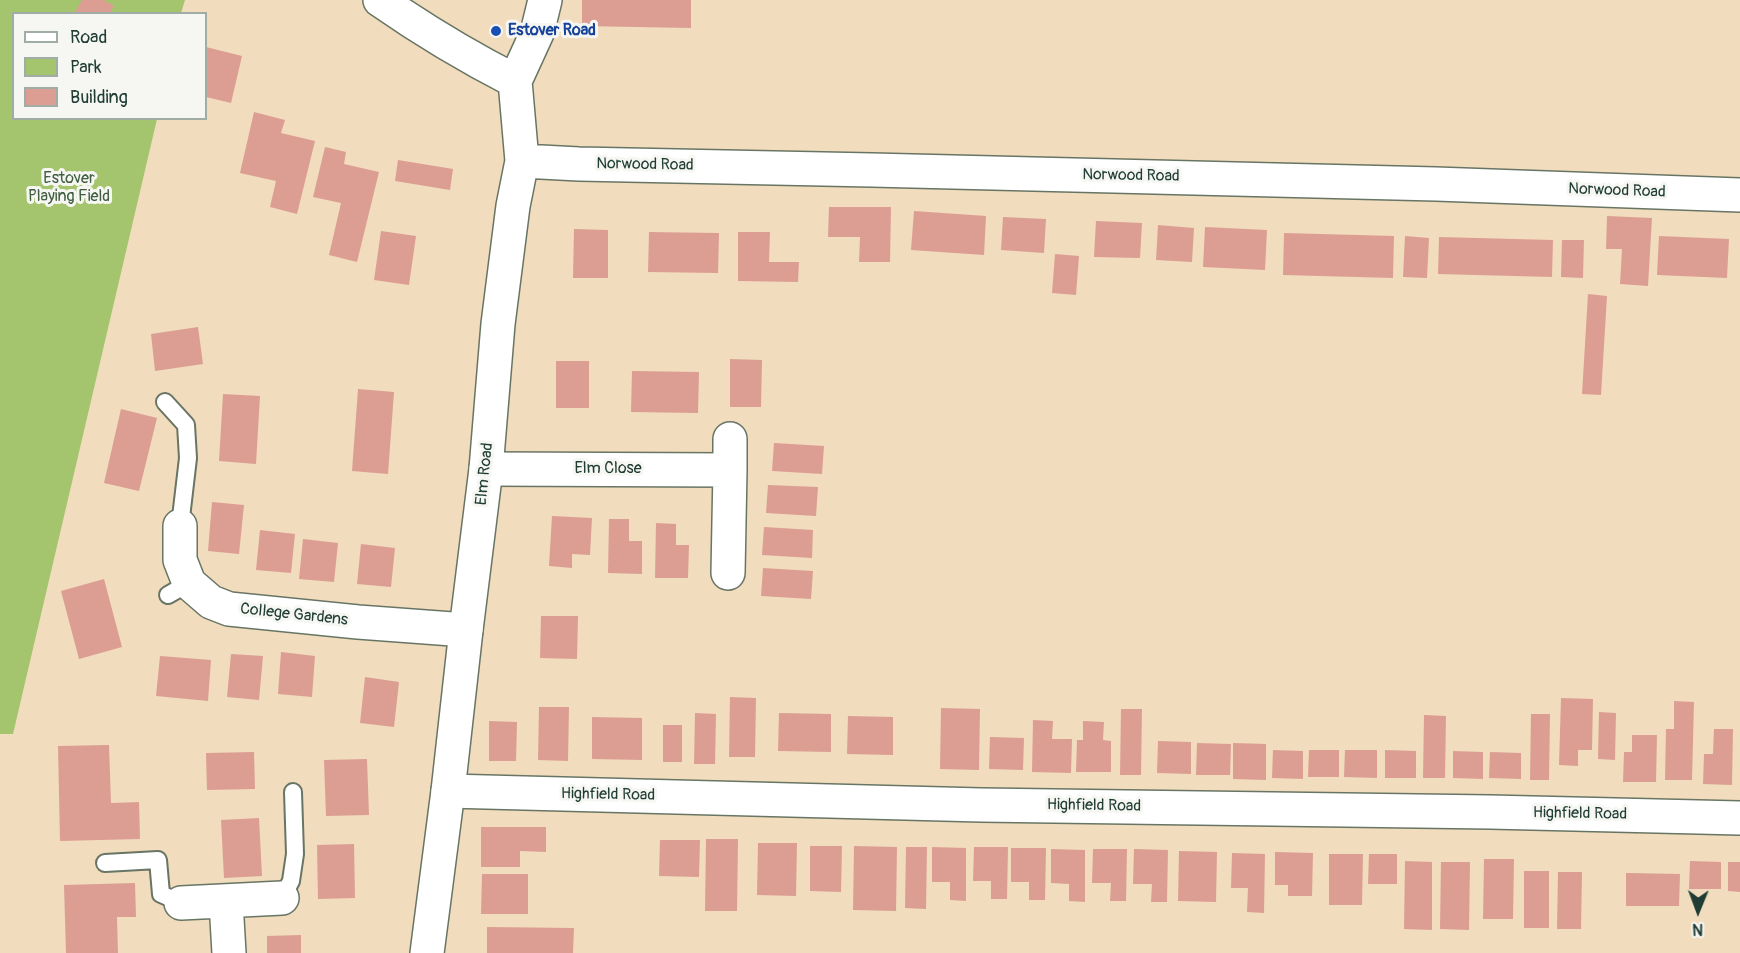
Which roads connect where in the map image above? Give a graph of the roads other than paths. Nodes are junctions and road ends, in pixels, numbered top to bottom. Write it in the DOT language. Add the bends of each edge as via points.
graph roads {
  1 [pos="380,0"];
  2 [pos="545,0"];
  3 [pos="514,81"];
  4 [pos="522,161"];
  5 [pos="1740,195"];
  6 [pos="165,402"];
  7 [pos="486,469"];
  8 [pos="180,526"];
  9 [pos="728,573"];
  10 [pos="466,630"];
  11 [pos="448,791"];
  12 [pos="293,792"];
  13 [pos="1740,818"];
  14 [pos="105,863"];
  15 [pos="282,898"];
  16 [pos="226,902"];
  17 [pos="181,903"];
  18 [pos="229,953"];
  19 [pos="427,953"];
  1 -- 3 [label="street"];
  2 -- 3 [label="street" via="537,33"];
  3 -- 4 [label="street, Elm Road"];
  4 -- 5 [label="street, Norwood Road"];
  4 -- 7 [label="street, Elm Road" via="498,324"];
  6 -- 8 [label="lane" via="186,425 188,458"];
  7 -- 9 [label="street, Elm Close" via="730,455"];
  7 -- 10 [label="street, Elm Road"];
  8 -- 10 [label="street, College Gardens" via="179,589 229,609"];
  10 -- 11 [label="street, Elm Road"];
  11 -- 13 [label="street, Highfield Road"];
  11 -- 19 [label="street, Elm Road"];
  12 -- 15 [label="lane" via="295,854 291,881"];
  14 -- 17 [label="lane" via="158,860 161,894"];
  15 -- 16 [label="street"];
  16 -- 17 [label="street"];
  16 -- 18 [label="street"];
}
